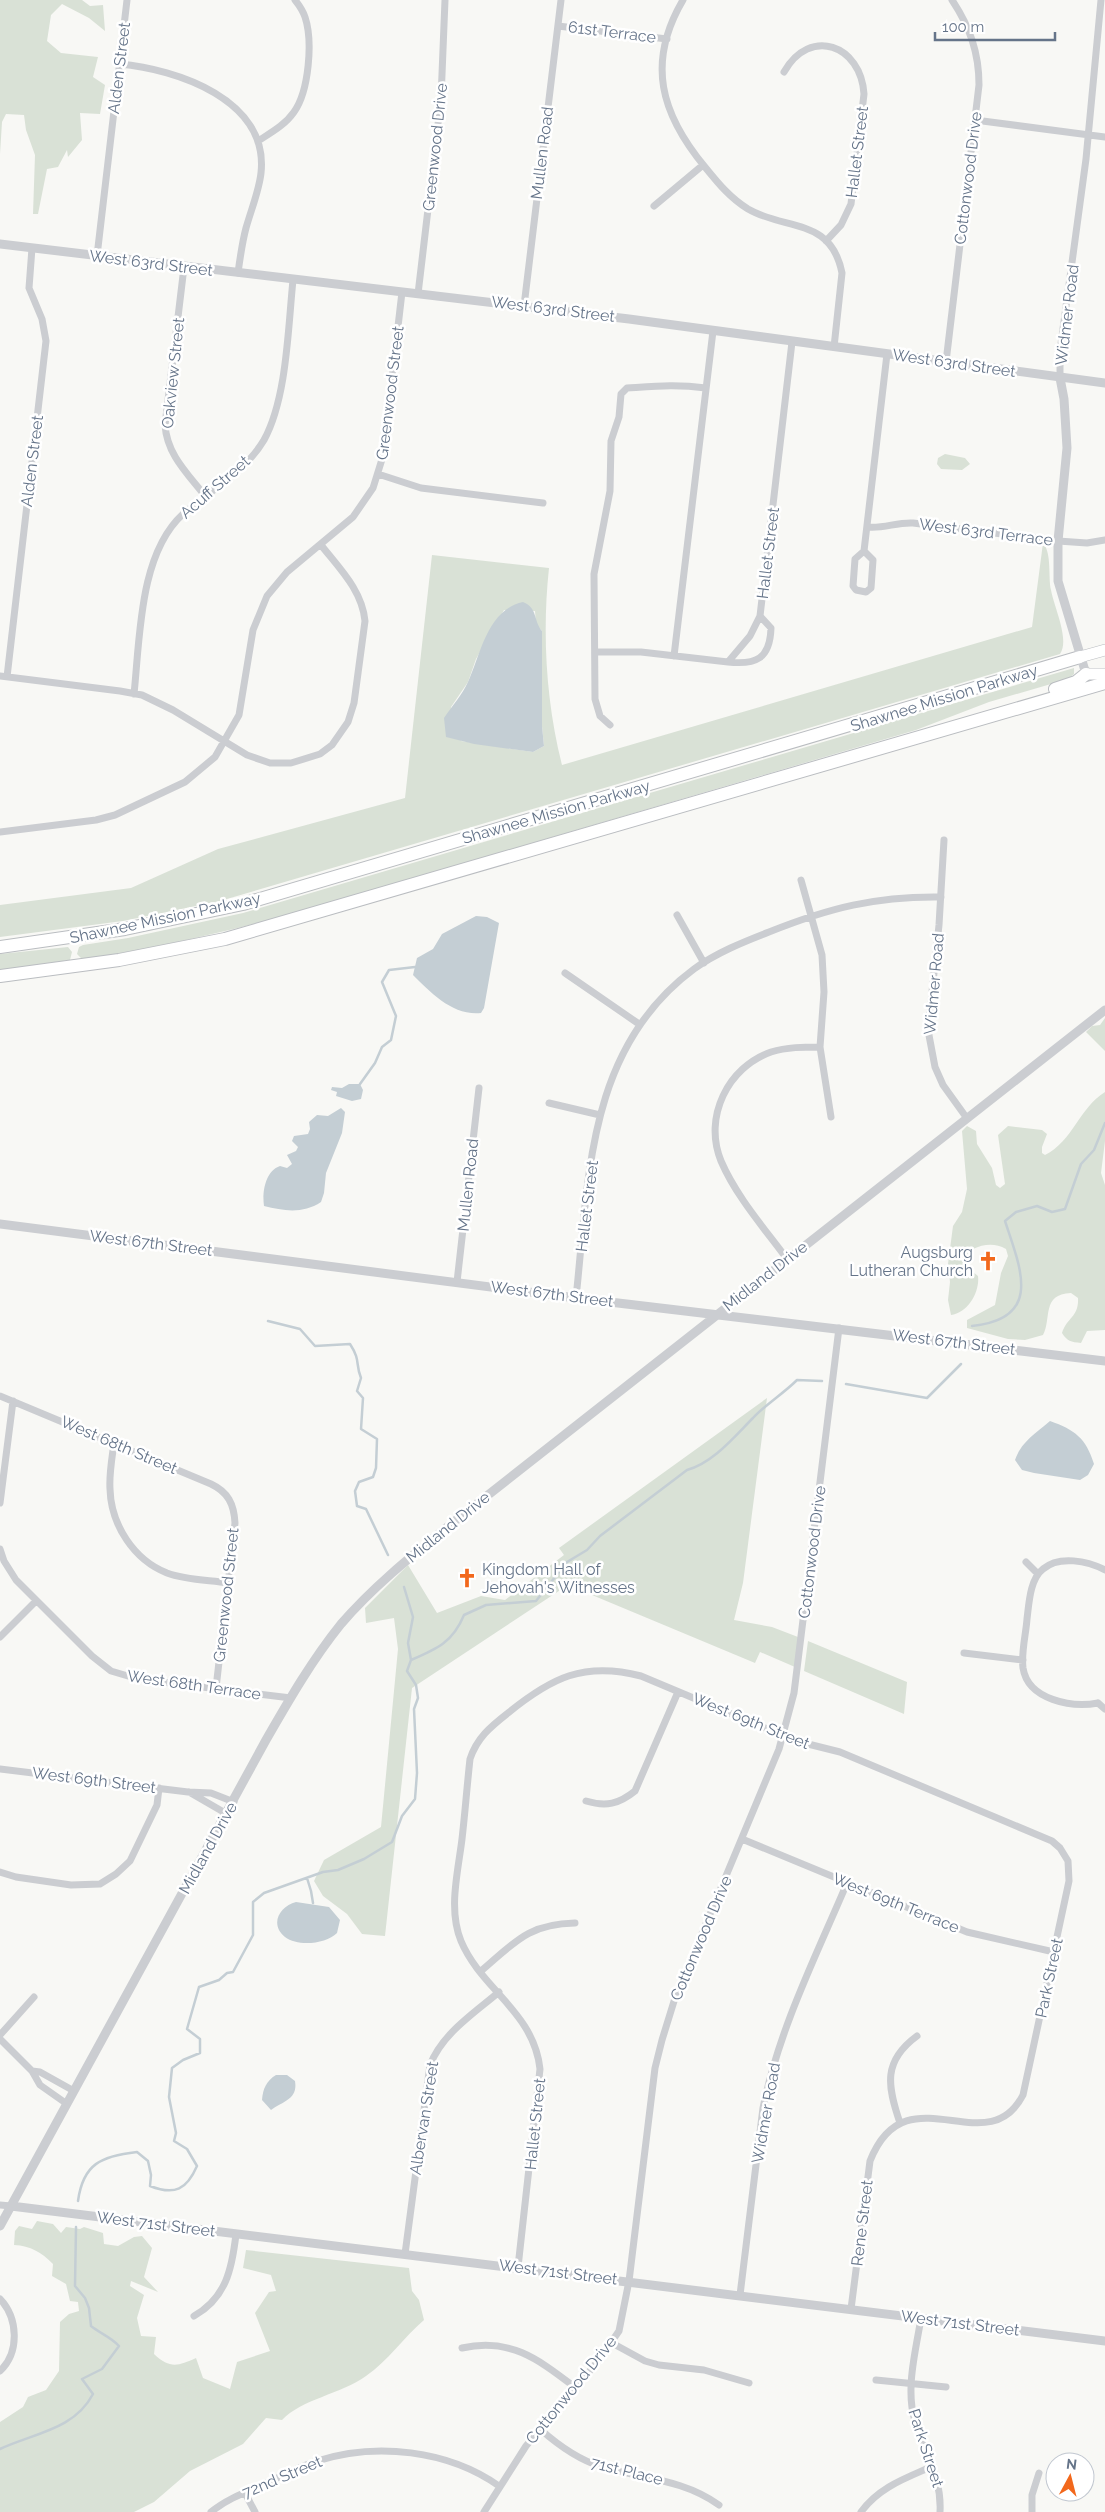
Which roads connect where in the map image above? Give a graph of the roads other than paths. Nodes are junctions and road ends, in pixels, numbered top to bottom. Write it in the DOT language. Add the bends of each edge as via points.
graph roads {
  1 [pos="127,0"];
  2 [pos="295,0"];
  3 [pos="445,0"];
  4 [pos="561,0"];
  5 [pos="683,0"];
  6 [pos="952,0"];
  7 [pos="1101,0"];
  8 [pos="558,26"];
  9 [pos="667,39"];
  10 [pos="119,64"];
  11 [pos="784,72"];
  12 [pos="975,120"];
  13 [pos="1087,135"];
  14 [pos="1105,137"];
  15 [pos="258,141"];
  16 [pos="702,164"];
  17 [pos="654,206"];
  18 [pos="826,241"];
  19 [pos="0,244"];
  20 [pos="32,248"];
  21 [pos="97,256"];
  22 [pos="184,267"];
  23 [pos="238,273"];
  24 [pos="294,280"];
  25 [pos="402,292"];
  26 [pos="418,294"];
  27 [pos="524,306"];
  28 [pos="713,331"];
  29 [pos="792,342"];
  30 [pos="834,347"];
  31 [pos="887,354"];
  32 [pos="946,362"];
  33 [pos="1060,378"];
  34 [pos="1105,383"];
  35 [pos="706,388"];
  36 [pos="378,474"];
  37 [pos="205,496"];
  38 [pos="543,503"];
  39 [pos="867,527"];
  40 [pos="1105,540"];
  41 [pos="1058,541"];
  42 [pos="321,545"];
  43 [pos="864,551"];
  44 [pos="760,616"];
  45 [pos="1105,650"];
  46 [pos="595,652"];
  47 [pos="674,656"];
  48 [pos="1080,657"];
  49 [pos="728,662"];
  50 [pos="1086,674"];
  51 [pos="1105,674"];
  52 [pos="4,677"];
  53 [pos="1105,683"];
  54 [pos="134,694"];
  55 [pos="969,723"];
  56 [pos="610,725"];
  57 [pos="225,742"];
  58 [pos="0,832"];
  59 [pos="944,840"];
  60 [pos="801,880"];
  61 [pos="941,897"];
  62 [pos="677,916"];
  63 [pos="811,917"];
  64 [pos="0,947"];
  65 [pos="704,963"];
  66 [pos="565,973"];
  67 [pos="0,976"];
  68 [pos="1105,1010"];
  69 [pos="639,1024"];
  70 [pos="820,1047"];
  71 [pos="478,1088"];
  72 [pos="549,1103"];
  73 [pos="600,1115"];
  74 [pos="830,1117"];
  75 [pos="966,1118"];
  76 [pos="0,1224"];
  77 [pos="787,1259"];
  78 [pos="457,1282"];
  79 [pos="576,1298"];
  80 [pos="718,1314"];
  81 [pos="839,1328"];
  82 [pos="1105,1361"];
  83 [pos="0,1396"];
  84 [pos="13,1401"];
  85 [pos="114,1443"];
  86 [pos="232,1502"];
  87 [pos="0,1503"];
  88 [pos="0,1549"];
  89 [pos="1026,1562"];
  90 [pos="1105,1570"];
  91 [pos="1038,1574"];
  92 [pos="228,1583"];
  93 [pos="36,1601"];
  94 [pos="0,1637"];
  95 [pos="964,1653"];
  96 [pos="1023,1660"];
  97 [pos="216,1688"];
  98 [pos="678,1692"];
  99 [pos="1105,1696"];
  100 [pos="291,1698"];
  101 [pos="1098,1703"];
  102 [pos="1105,1709"];
  103 [pos="783,1736"];
  104 [pos="0,1769"];
  105 [pos="160,1788"];
  106 [pos="188,1792"];
  107 [pos="586,1801"];
  108 [pos="234,1802"];
  109 [pos="227,1814"];
  110 [pos="742,1839"];
  111 [pos="1068,1861"];
  112 [pos="0,1872"];
  113 [pos="847,1883"];
  114 [pos="575,1923"];
  115 [pos="1054,1952"];
  116 [pos="481,1971"];
  117 [pos="499,1992"];
  118 [pos="34,1997"];
  119 [pos="0,2034"];
  120 [pos="918,2036"];
  121 [pos="0,2039"];
  122 [pos="32,2070"];
  123 [pos="74,2091"];
  124 [pos="67,2104"];
  125 [pos="900,2123"];
  126 [pos="0,2205"];
  127 [pos="11,2206"];
  128 [pos="0,2226"];
  129 [pos="236,2234"];
  130 [pos="405,2254"];
  131 [pos="518,2267"];
  132 [pos="629,2282"];
  133 [pos="740,2295"];
  134 [pos="0,2299"];
  135 [pos="852,2309"];
  136 [pos="194,2316"];
  137 [pos="921,2318"];
  138 [pos="1105,2341"];
  139 [pos="612,2343"];
  140 [pos="462,2348"];
  141 [pos="0,2371"];
  142 [pos="876,2380"];
  143 [pos="749,2383"];
  144 [pos="912,2384"];
  145 [pos="946,2387"];
  146 [pos="576,2388"];
  147 [pos="540,2429"];
  148 [pos="933,2466"];
  149 [pos="1039,2473"];
  150 [pos="499,2486"];
  151 [pos="245,2493"];
  152 [pos="718,2504"];
  153 [pos="212,2512"];
  154 [pos="254,2512"];
  155 [pos="484,2512"];
  156 [pos="861,2512"];
  157 [pos="940,2512"];
  158 [pos="1032,2512"];
  1 -- 10 [label="street, Alden Street"];
  2 -- 15 [label="street" via="305,15 309,42 304,92 286,121"];
  3 -- 26 [label="street, Greenwood Drive" via="442,99"];
  4 -- 8 [label="street, Mullen Road"];
  5 -- 9 [label="street"];
  6 -- 12 [label="street, Cottonwood Drive" via="964,18 976,51 979,85"];
  7 -- 13 [label="street, Widmer Road"];
  8 -- 9 [label="street, 61st Terrace"];
  8 -- 27 [label="street, Mullen Road"];
  9 -- 16 [label="street" via="662,66 666,100 681,136"];
  10 -- 15 [label="street" via="154,68 186,78 236,109"];
  10 -- 21 [label="street, Alden Street"];
  11 -- 18 [label="street, Hallet Street" via="798,53 809,47 828,46 837,48 850,58 863,82 851,204 841,225"];
  12 -- 13 [label="street"];
  12 -- 32 [label="street, Cottonwood Drive"];
  13 -- 14 [label="street"];
  13 -- 33 [label="street, Widmer Road" via="1060,351"];
  15 -- 23 [label="street" via="261,172 242,241"];
  16 -- 17 [label="street"];
  16 -- 18 [label="street" via="725,191 750,210 817,232"];
  18 -- 30 [label="street" via="840,262 842,273"];
  19 -- 20 [label="street, West 63rd Street"];
  20 -- 21 [label="street, West 63rd Street"];
  20 -- 52 [label="street, Alden Street" via="29,288 42,319 46,341"];
  21 -- 22 [label="street, West 63rd Street"];
  22 -- 23 [label="street, West 63rd Street"];
  22 -- 37 [label="street, Oakview Street" via="166,437 176,459"];
  23 -- 24 [label="street, West 63rd Street"];
  24 -- 25 [label="street, West 63rd Street"];
  24 -- 37 [label="street, Acuff Street" via="280,390 272,424 248,462"];
  25 -- 26 [label="street, West 63rd Street"];
  25 -- 36 [label="street, Greenwood Street" via="383,456"];
  26 -- 27 [label="street, West 63rd Street"];
  27 -- 28 [label="street, West 63rd Street"];
  28 -- 29 [label="street, West 63rd Street"];
  28 -- 35 [label="street"];
  29 -- 30 [label="street, West 63rd Street"];
  29 -- 44 [label="street, Hallet Street"];
  30 -- 31 [label="street, West 63rd Street"];
  31 -- 32 [label="street, West 63rd Street"];
  31 -- 39 [label="street"];
  32 -- 33 [label="street, West 63rd Street"];
  33 -- 34 [label="street, West 63rd Street"];
  33 -- 41 [label="street, Widmer Road" via="1067,448"];
  35 -- 46 [label="street" via="659,385 627,388 621,394 619,417 611,441 610,491 594,574"];
  35 -- 47 [label="street"];
  36 -- 38 [label="street" via="421,488"];
  36 -- 42 [label="street, Greenwood Street" via="353,517"];
  37 -- 54 [label="street, Acuff Street" via="177,520 156,552 146,590"];
  39 -- 41 [label="street, West 63rd Terrace" via="882,529 902,522"];
  39 -- 43 [label="street"];
  40 -- 41 [label="street, West 63rd Terrace" via="1087,543"];
  41 -- 48 [label="street, Widmer Road" via="1058,581"];
  42 -- 57 [label="street, Greenwood Street" via="287,572 267,596 253,630 239,715"];
  42 -- 57 [label="street" via="355,589 364,609 364,634 350,716 341,734 320,754 306,760 270,763 246,755"];
  43 -- 43 [label="street" via="856,558 853,586 866,592 871,588 873,560"];
  44 -- 49 [label="street, Hallet Street" via="750,636"];
  44 -- 49 [label="street, Hallet Street" via="771,628 766,650 749,664"];
  45 -- 48 [label="highway, Shawnee Mission Parkway"];
  46 -- 47 [label="street, Hallet Street"];
  46 -- 56 [label="street" via="594,699 600,716"];
  47 -- 49 [label="street, Hallet Street"];
  48 -- 50 [label="street, Widmer Road"];
  48 -- 64 [label="highway, Shawnee Mission Parkway" via="244,904 125,930"];
  50 -- 51 [label="highway"];
  50 -- 55 [label="highway" via="1076,682"];
  52 -- 54 [label="street"];
  53 -- 55 [label="highway, Shawnee Mission Parkway"];
  54 -- 57 [label="street" via="157,701"];
  55 -- 67 [label="highway, Shawnee Mission Parkway" via="225,939 119,960"];
  57 -- 58 [label="street" via="216,757 193,777 115,814 96,820"];
  59 -- 61 [label="street, Widmer Road"];
  60 -- 63 [label="street"];
  61 -- 63 [label="street, Hallet Street" via="882,898"];
  61 -- 75 [label="street, Widmer Road" via="929,1018 930,1049 943,1085"];
  62 -- 65 [label="street"];
  63 -- 65 [label="street, Hallet Street" via="749,940"];
  63 -- 70 [label="street" via="824,975"];
  65 -- 69 [label="street, Hallet Street" via="674,985"];
  66 -- 69 [label="street"];
  68 -- 75 [label="street, Midland Drive"];
  69 -- 73 [label="street, Hallet Street" via="618,1062"];
  70 -- 74 [label="street"];
  70 -- 77 [label="street" via="777,1050 752,1061 728,1085 716,1115 715,1139 722,1163"];
  71 -- 78 [label="street, Mullen Road"];
  72 -- 73 [label="street"];
  73 -- 79 [label="street, Hallet Street"];
  75 -- 77 [label="street, Midland Drive"];
  76 -- 78 [label="street, West 67th Street"];
  77 -- 80 [label="street, Midland Drive"];
  78 -- 79 [label="street, West 67th Street"];
  79 -- 80 [label="street, West 67th Street"];
  80 -- 81 [label="street, West 67th Street"];
  80 -- 100 [label="street, Midland Drive" via="402,1564 342,1624 321,1650"];
  81 -- 82 [label="street, West 67th Street"];
  81 -- 103 [label="street, Cottonwood Drive" via="798,1672"];
  83 -- 84 [label="street, West 68th Street"];
  84 -- 85 [label="street, West 68th Street"];
  84 -- 87 [label="street"];
  85 -- 86 [label="street, West 68th Street" via="211,1484"];
  85 -- 92 [label="street" via="112,1505 121,1532 131,1546 148,1562 168,1573"];
  86 -- 92 [label="street, Greenwood Street" via="235,1523"];
  88 -- 93 [label="street" via="16,1580"];
  89 -- 91 [label="street"];
  90 -- 91 [label="street" via="1077,1562 1050,1564"];
  91 -- 96 [label="street" via="1028,1609"];
  92 -- 97 [label="street, Greenwood Street"];
  93 -- 94 [label="street"];
  93 -- 97 [label="street, West 68th Terrace" via="111,1671 138,1679"];
  95 -- 96 [label="street"];
  96 -- 101 [label="street" via="1027,1679 1044,1695 1075,1705"];
  97 -- 100 [label="street, West 68th Terrace"];
  98 -- 103 [label="street, West 69th Street"];
  98 -- 107 [label="street" via="635,1791 614,1804"];
  98 -- 116 [label="street, West 69th Street" via="624,1672 580,1673 537,1690 488,1729 474,1747 455,1898 456,1924 462,1942"];
  99 -- 101 [label="street"];
  100 -- 108 [label="street, Midland Drive"];
  101 -- 102 [label="street"];
  103 -- 110 [label="street, Cottonwood Drive"];
  103 -- 111 [label="street, West 69th Street" via="808,1746 840,1752 1044,1838 1060,1848"];
  104 -- 105 [label="street, West 69th Street"];
  105 -- 106 [label="street, West 69th Street"];
  105 -- 112 [label="street" via="157,1805 130,1861 100,1884 71,1885 16,1878"];
  106 -- 108 [label="street, West 69th Street" via="211,1793"];
  106 -- 109 [label="street, West 69th Street"];
  108 -- 109 [label="street, Midland Drive"];
  109 -- 123 [label="street, Midland Drive"];
  110 -- 113 [label="street, West 69th Terrace"];
  110 -- 132 [label="street, Cottonwood Drive" via="675,1998 662,2040 648,2121"];
  111 -- 115 [label="street, Park Street" via="1069,1880"];
  113 -- 115 [label="street, West 69th Terrace" via="966,1932"];
  113 -- 133 [label="street, Widmer Road" via="788,2024 769,2079"];
  114 -- 116 [label="street" via="548,1925 532,1931"];
  115 -- 125 [label="street, Park Street" via="1023,2095 1012,2112 991,2122 925,2118"];
  116 -- 117 [label="street"];
  117 -- 130 [label="street, Albervan Street" via="450,2033 430,2065"];
  117 -- 131 [label="street, Hallet Street" via="532,2037 540,2069"];
  118 -- 119 [label="street"];
  120 -- 125 [label="street" via="898,2053 891,2072 892,2100"];
  121 -- 122 [label="street"];
  122 -- 123 [label="street"];
  122 -- 124 [label="street" via="40,2084"];
  123 -- 124 [label="street, Midland Drive"];
  124 -- 127 [label="street, Midland Drive"];
  125 -- 135 [label="street, Rene Street" via="881,2139 870,2161"];
  126 -- 127 [label="street"];
  127 -- 128 [label="street, Midland Drive"];
  127 -- 129 [label="street, West 71st Street"];
  129 -- 130 [label="street, West 71st Street"];
  129 -- 136 [label="street" via="228,2281 207,2309"];
  130 -- 131 [label="street, West 71st Street"];
  131 -- 132 [label="street, West 71st Street"];
  132 -- 133 [label="street, West 71st Street"];
  132 -- 139 [label="street, Cottonwood Drive" via="619,2331"];
  133 -- 135 [label="street, West 71st Street"];
  134 -- 141 [label="street" via="10,2312 14,2333 10,2356"];
  135 -- 137 [label="street, West 71st Street"];
  137 -- 138 [label="street, West 71st Street"];
  137 -- 144 [label="street, Park Street"];
  139 -- 143 [label="street" via="644,2361 704,2370"];
  139 -- 146 [label="street, Cottonwood Drive"];
  140 -- 146 [label="street" via="494,2346 526,2353"];
  142 -- 144 [label="street, Park Street"];
  144 -- 145 [label="street, Park Street"];
  144 -- 148 [label="street, Park Street" via="914,2420"];
  146 -- 147 [label="street, Cottonwood Drive"];
  147 -- 150 [label="street, Cottonwood Drive"];
  147 -- 152 [label="street, 71st Place" via="584,2460 676,2483"];
  148 -- 156 [label="street" via="891,2484"];
  148 -- 157 [label="street, Park Street" via="940,2485"];
  149 -- 158 [label="street" via="1032,2495"];
  150 -- 151 [label="street, 72nd Street" via="455,2464 409,2453 383,2451 316,2461"];
  150 -- 155 [label="street, Cottonwood Drive"];
  151 -- 153 [label="street, 72nd Street"];
  151 -- 154 [label="street"];
}
